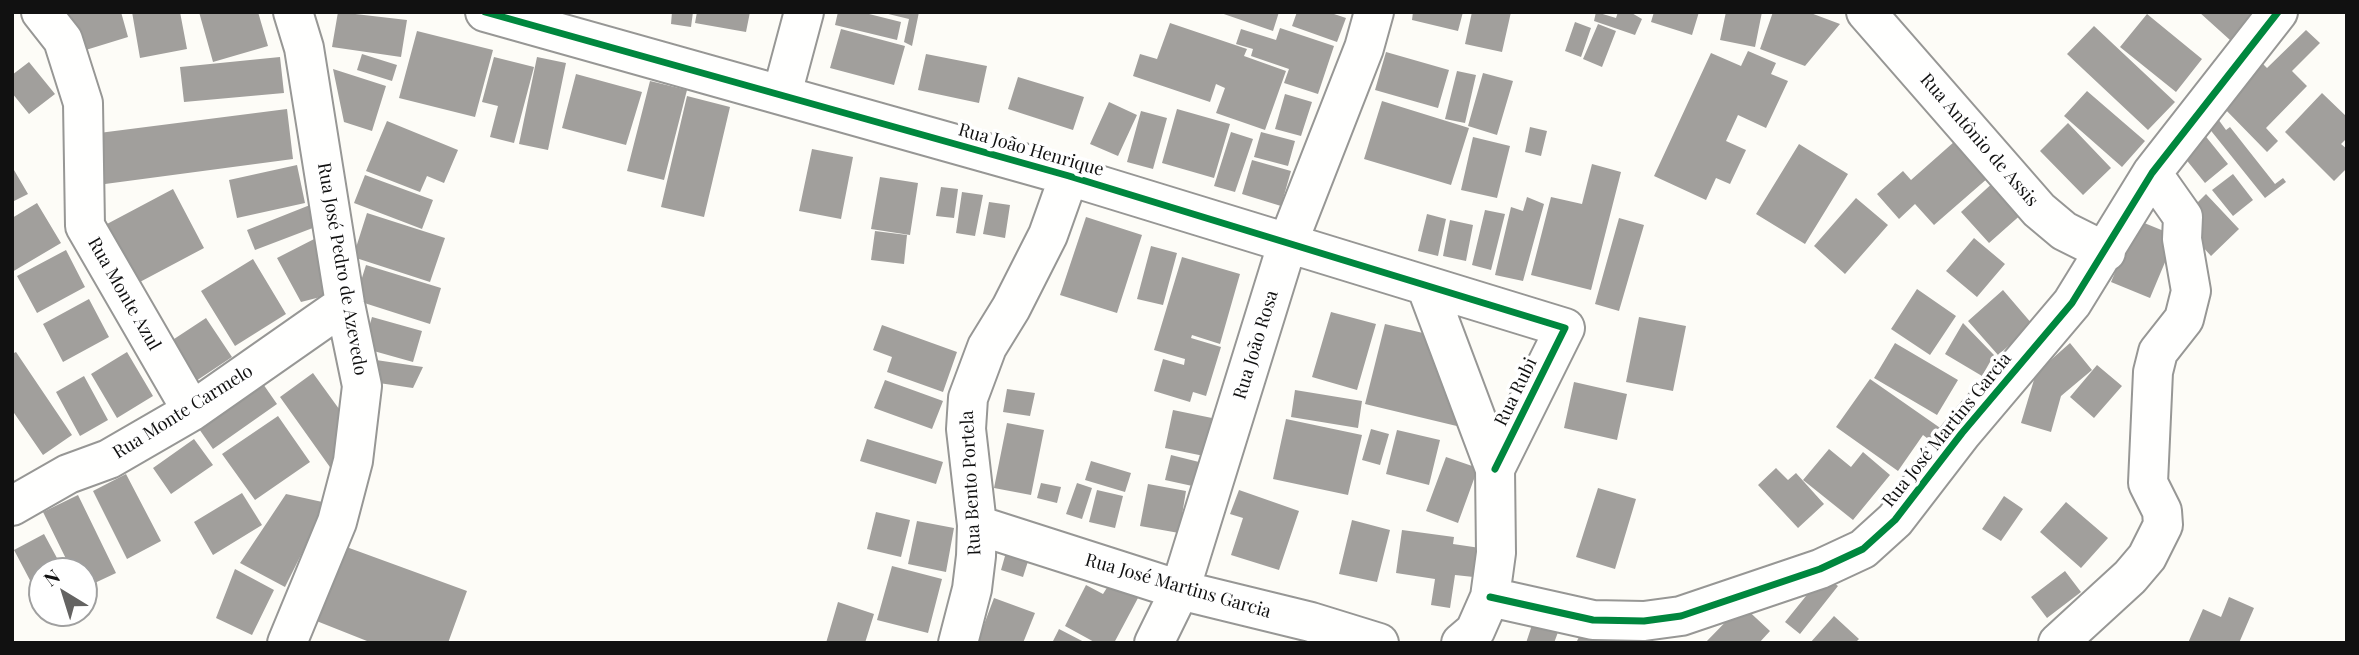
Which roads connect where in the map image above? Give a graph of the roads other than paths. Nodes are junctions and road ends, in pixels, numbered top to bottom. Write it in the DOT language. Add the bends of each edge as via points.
graph roads {
  1 [pos="41,12"];
  2 [pos="293,12"];
  3 [pos="485,12"];
  4 [pos="804,12"];
  5 [pos="1866,12"];
  6 [pos="2278,12"];
  7 [pos="1368,24"];
  8 [pos="782,94"];
  9 [pos="2152,173"];
  10 [pos="1069,176"];
  11 [pos="1287,246"];
  12 [pos="2106,252"];
  13 [pos="1427,288"];
  14 [pos="345,304"];
  15 [pos="1565,328"];
  16 [pos="192,411"];
  17 [pos="1495,469"];
  18 [pos="12,506"];
  19 [pos="977,525"];
  20 [pos="1180,590"];
  21 [pos="1490,597"];
  22 [pos="287,643"];
  23 [pos="958,643"];
  24 [pos="1154,643"];
  25 [pos="1379,643"];
  26 [pos="1461,643"];
  27 [pos="2058,643"];
  1 -- 16 [label="street, Rua Monte Azul" via="63,40 83,103 85,226"];
  2 -- 14 [label="street, Rua José Pedro de Azevedo" via="304,48"];
  3 -- 8 [label="street, Rua João Henrique"];
  4 -- 8 [label="street"];
  5 -- 12 [label="street, Rua Antônio de Assis" via="2039,210 2064,231"];
  6 -- 9 [label="street, Rua José Martins Garcia"];
  7 -- 11 [label="street, Rua João Rosa"];
  8 -- 10 [label="street, Rua João Henrique"];
  9 -- 12 [label="street, Rua José Martins Garcia"];
  9 -- 27 [label="street" via="2183,217 2191,291 2184,319 2158,352 2153,372 2148,483 2162,512 2162,524 2147,557 2130,577"];
  10 -- 11 [label="street, Rua João Henrique"];
  10 -- 19 [label="street, Rua Bento Portela" via="1048,235 988,347 968,398 966,429"];
  11 -- 13 [label="street, Rua João Henrique"];
  11 -- 20 [label="street, Rua João Rosa"];
  12 -- 21 [label="street, Rua José Martins Garcia" via="2072,303 1962,433 1920,491 1863,550 1681,616 1644,621 1592,620"];
  13 -- 15 [label="street, Rua João Henrique"];
  13 -- 17 [label="street, Rua Rubi"];
  14 -- 16 [label="street, Rua Monte Carmelo"];
  14 -- 22 [label="street, Rua José Pedro de Azevedo" via="362,386 353,461 337,522"];
  15 -- 17 [label="street, Rua Rubi"];
  16 -- 18 [label="street, Rua Monte Carmelo" via="109,459 68,474"];
  17 -- 21 [label="street, Rua Rubi" via="1496,553"];
  19 -- 20 [label="street, Rua José Martins Garcia"];
  19 -- 23 [label="street, Rua Bento Portela" via="972,589"];
  20 -- 24 [label="street, Rua João Rosa"];
  20 -- 25 [label="street, Rua José Martins Garcia"];
  21 -- 26 [label="street" via="1475,631"];
}
